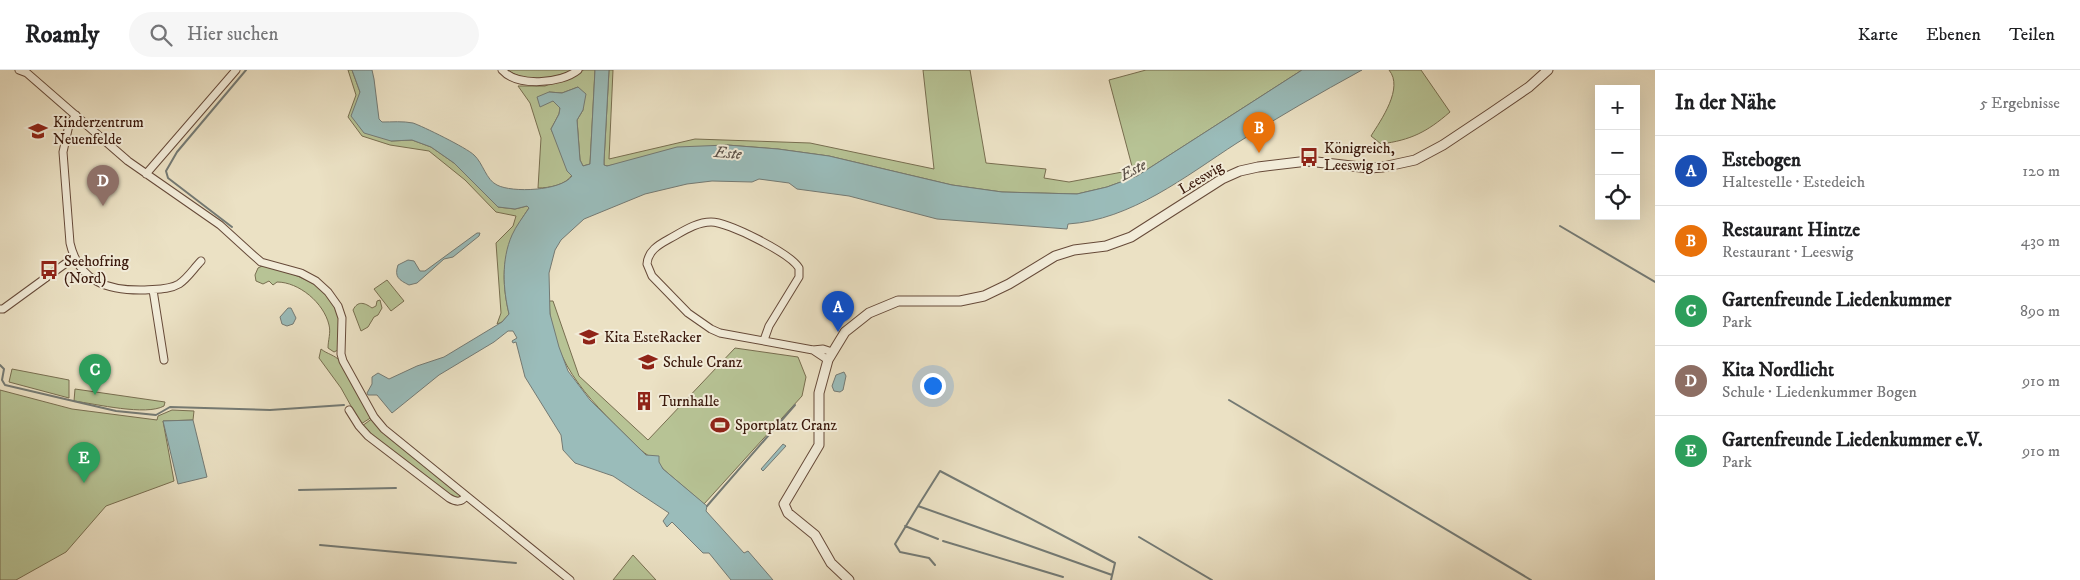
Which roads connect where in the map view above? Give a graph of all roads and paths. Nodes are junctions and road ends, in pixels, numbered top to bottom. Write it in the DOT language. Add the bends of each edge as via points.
graph roads {
  1 [pos="19,70"];
  2 [pos="236,70"];
  3 [pos="502,70"];
  4 [pos="578,70"];
  5 [pos="1548,70"];
  6 [pos="76,115"];
  7 [pos="146,174"];
  8 [pos="73,258"];
  9 [pos="200,261"];
  10 [pos="153,290"];
  11 [pos="0,309"];
  12 [pos="764,340"];
  13 [pos="813,350"];
  14 [pos="832,352"];
  15 [pos="164,360"];
  16 [pos="828,360"];
  17 [pos="349,410"];
  18 [pos="466,496"];
  19 [pos="570,580"];
  20 [pos="849,580"];
  1 -- 6 [label="street" via="27,73"];
  2 -- 7 [label="street"];
  3 -- 4 [label="street" via="512,78 528,82 565,77"];
  5 -- 14 [label="street, Leeswig" via="1491,113 1415,160 1369,168 1308,161 1240,171 1131,237 1106,246 1055,256 984,296 960,301 907,300 891,303 858,320"];
  6 -- 7 [label="street"];
  6 -- 8 [label="street" via="69,126 63,152"];
  7 -- 18 [label="street" via="220,225 261,262 301,273 328,292 342,318 341,354 374,417"];
  8 -- 10 [label="street" via="101,284 117,289"];
  8 -- 11 [label="street"];
  9 -- 10 [label="street" via="180,283 171,288"];
  10 -- 15 [label="street"];
  12 -- 12 [label="street" via="720,333 693,318 652,276 647,264 650,253 683,231 712,222 732,227 790,258 798,268 799,277"];
  12 -- 13 [label="street"];
  13 -- 14 [label="street"];
  13 -- 16 [label="street"];
  14 -- 16 [label="street, Leeswig"];
  16 -- 20 [label="street, Leeswig" via="819,392 820,445 784,504 788,513 815,535 831,563"];
  17 -- 18 [label="street" via="368,436 449,498 456,502"];
  18 -- 19 [label="street"];
}
